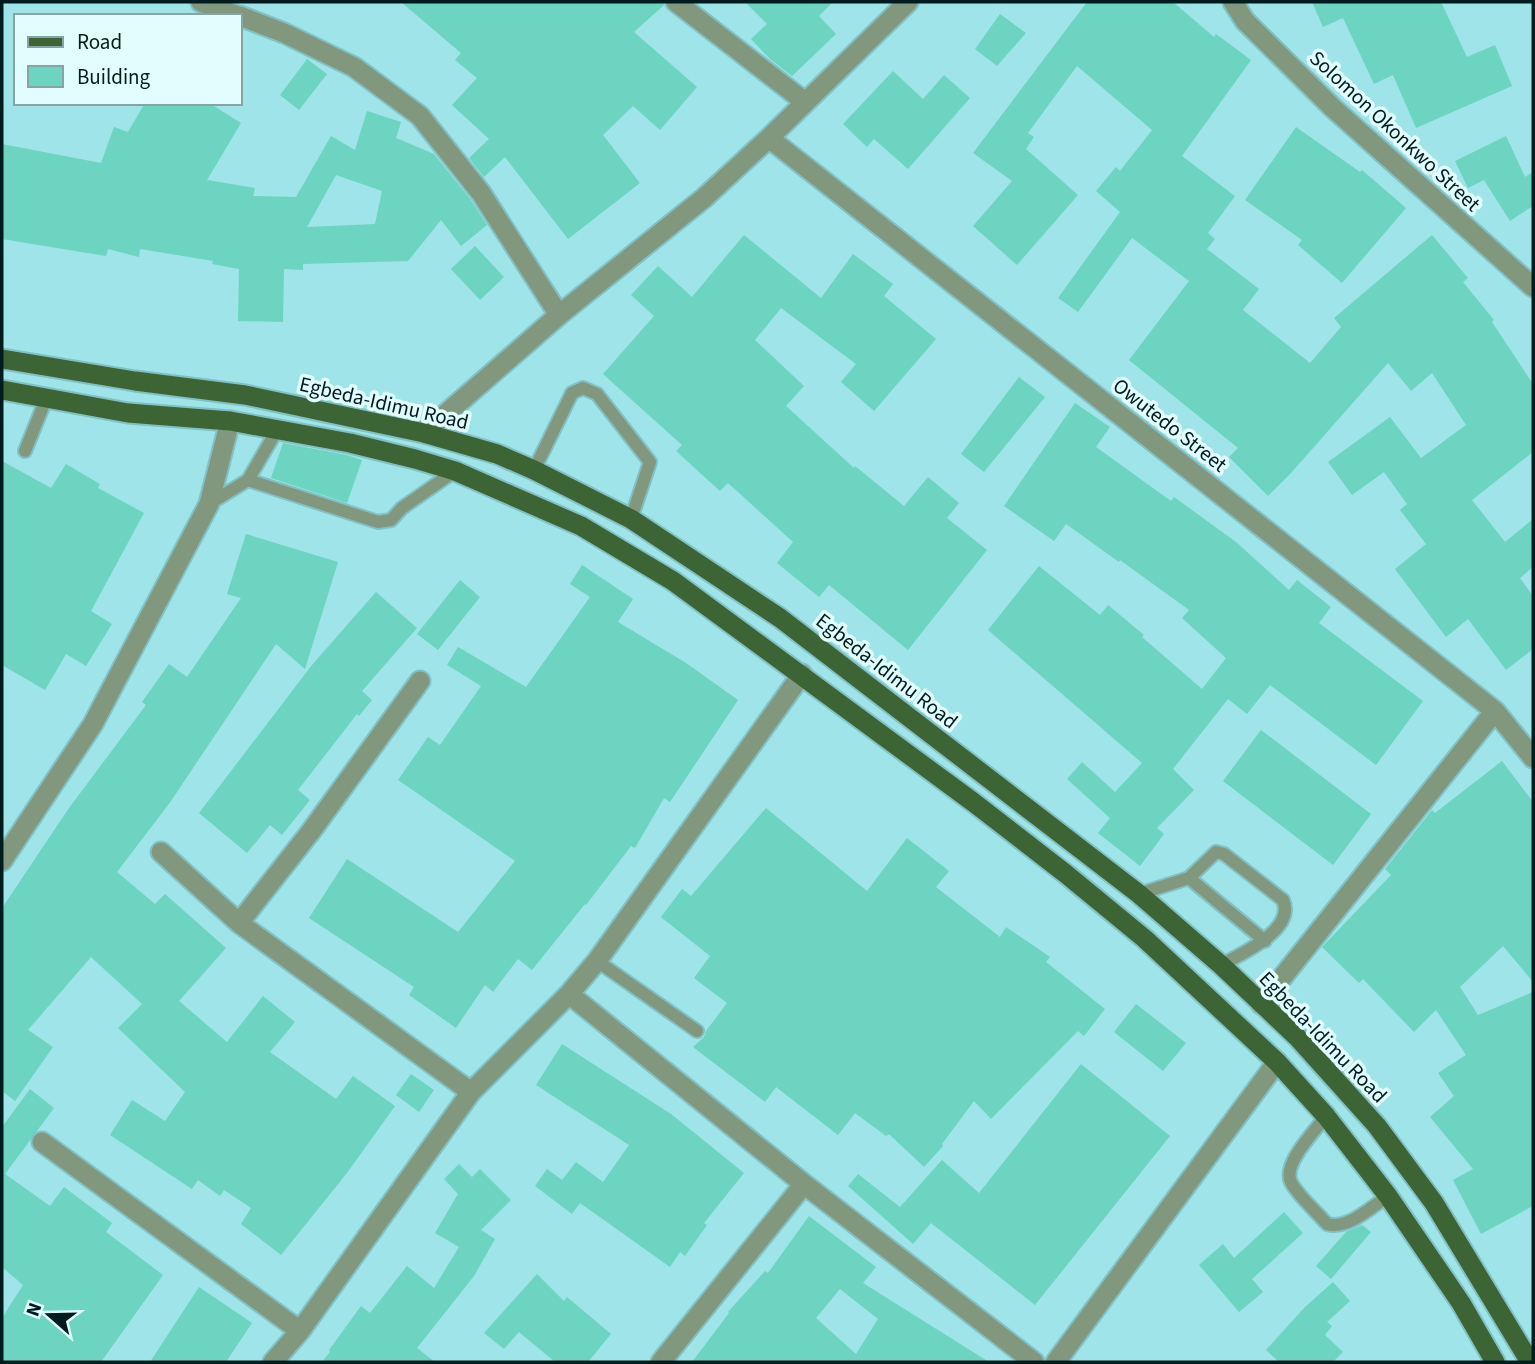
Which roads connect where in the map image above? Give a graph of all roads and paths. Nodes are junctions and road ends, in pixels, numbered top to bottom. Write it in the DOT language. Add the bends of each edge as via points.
graph roads {
  1 [pos="201,2"];
  2 [pos="676,2"];
  3 [pos="908,2"];
  4 [pos="1233,2"];
  5 [pos="234,14"];
  6 [pos="242,17"];
  7 [pos="805,102"];
  8 [pos="769,138"];
  9 [pos="1533,287"];
  10 [pos="559,315"];
  11 [pos="2,359"];
  12 [pos="135,382"];
  13 [pos="2,390"];
  14 [pos="46,399"];
  15 [pos="128,413"];
  16 [pos="230,421"];
  17 [pos="277,430"];
  18 [pos="424,433"];
  19 [pos="25,451"];
  20 [pos="534,470"];
  21 [pos="456,471"];
  22 [pos="248,480"];
  23 [pos="209,504"];
  24 [pos="631,519"];
  25 [pos="802,674"];
  26 [pos="420,681"];
  27 [pos="1495,711"];
  28 [pos="1533,758"];
  29 [pos="161,852"];
  30 [pos="2,861"];
  31 [pos="1189,878"];
  32 [pos="1139,894"];
  33 [pos="239,923"];
  34 [pos="1265,941"];
  35 [pos="597,961"];
  36 [pos="1221,965"];
  37 [pos="569,994"];
  38 [pos="1261,1004"];
  39 [pos="697,1031"];
  40 [pos="1277,1062"];
  41 [pos="471,1091"];
  42 [pos="1326,1116"];
  43 [pos="42,1142"];
  44 [pos="804,1184"];
  45 [pos="1388,1196"];
  46 [pos="300,1331"];
  47 [pos="273,1362"];
  48 [pos="662,1362"];
  49 [pos="1034,1362"];
  50 [pos="1056,1362"];
  51 [pos="1495,1362"];
  52 [pos="1530,1362"];
  1 -- 5 [label="street"];
  2 -- 7 [label="street"];
  3 -- 7 [label="street"];
  4 -- 9 [label="street, Solomon Okonkwo Street" via="1245,20 1332,108"];
  6 -- 10 [label="street" via="354,67 420,116 481,193"];
  7 -- 8 [label="street"];
  8 -- 10 [label="street" via="704,198"];
  8 -- 27 [label="street, Owutedo Street"];
  10 -- 18 [label="street"];
  11 -- 12 [label="main road, Egbeda-Idimu Road"];
  12 -- 15 [label="main road"];
  12 -- 18 [label="main road, Egbeda-Idimu Road" via="245,395"];
  13 -- 14 [label="main road"];
  14 -- 15 [label="main road"];
  14 -- 19 [label="lane"];
  15 -- 16 [label="main road"];
  16 -- 17 [label="main road"];
  16 -- 23 [label="street"];
  17 -- 21 [label="main road" via="350,443"];
  17 -- 22 [label="lane"];
  18 -- 20 [label="main road, Egbeda-Idimu Road"];
  20 -- 24 [label="main road, Egbeda-Idimu Road"];
  20 -- 24 [label="lane" via="572,393 583,388 597,394 650,462"];
  21 -- 22 [label="lane" via="391,520 378,522"];
  21 -- 25 [label="main road" via="581,526 673,581"];
  22 -- 23 [label="lane"];
  23 -- 30 [label="street" via="93,724"];
  24 -- 32 [label="main road, Egbeda-Idimu Road" via="780,618"];
  25 -- 35 [label="street"];
  25 -- 40 [label="main road" via="1076,882 1145,939"];
  26 -- 33 [label="street"];
  27 -- 28 [label="street, Owutedo Street"];
  27 -- 38 [label="street"];
  29 -- 33 [label="street"];
  31 -- 32 [label="lane"];
  31 -- 34 [label="lane"];
  31 -- 34 [label="lane" via="1216,852 1283,900 1284,916"];
  32 -- 36 [label="main road, Egbeda-Idimu Road"];
  33 -- 41 [label="street"];
  34 -- 36 [label="lane"];
  35 -- 37 [label="street"];
  35 -- 39 [label="lane"];
  36 -- 38 [label="main road, Egbeda-Idimu Road"];
  37 -- 41 [label="street"];
  37 -- 44 [label="street"];
  38 -- 52 [label="main road, Egbeda-Idimu Road" via="1377,1126 1434,1203"];
  40 -- 42 [label="main road"];
  40 -- 50 [label="street"];
  41 -- 46 [label="street"];
  42 -- 45 [label="main road"];
  42 -- 45 [label="lane" via="1291,1162 1291,1182 1327,1224 1335,1226 1344,1225"];
  43 -- 46 [label="street"];
  44 -- 48 [label="street"];
  44 -- 49 [label="street"];
  45 -- 51 [label="main road"];
  46 -- 47 [label="street"];
}
